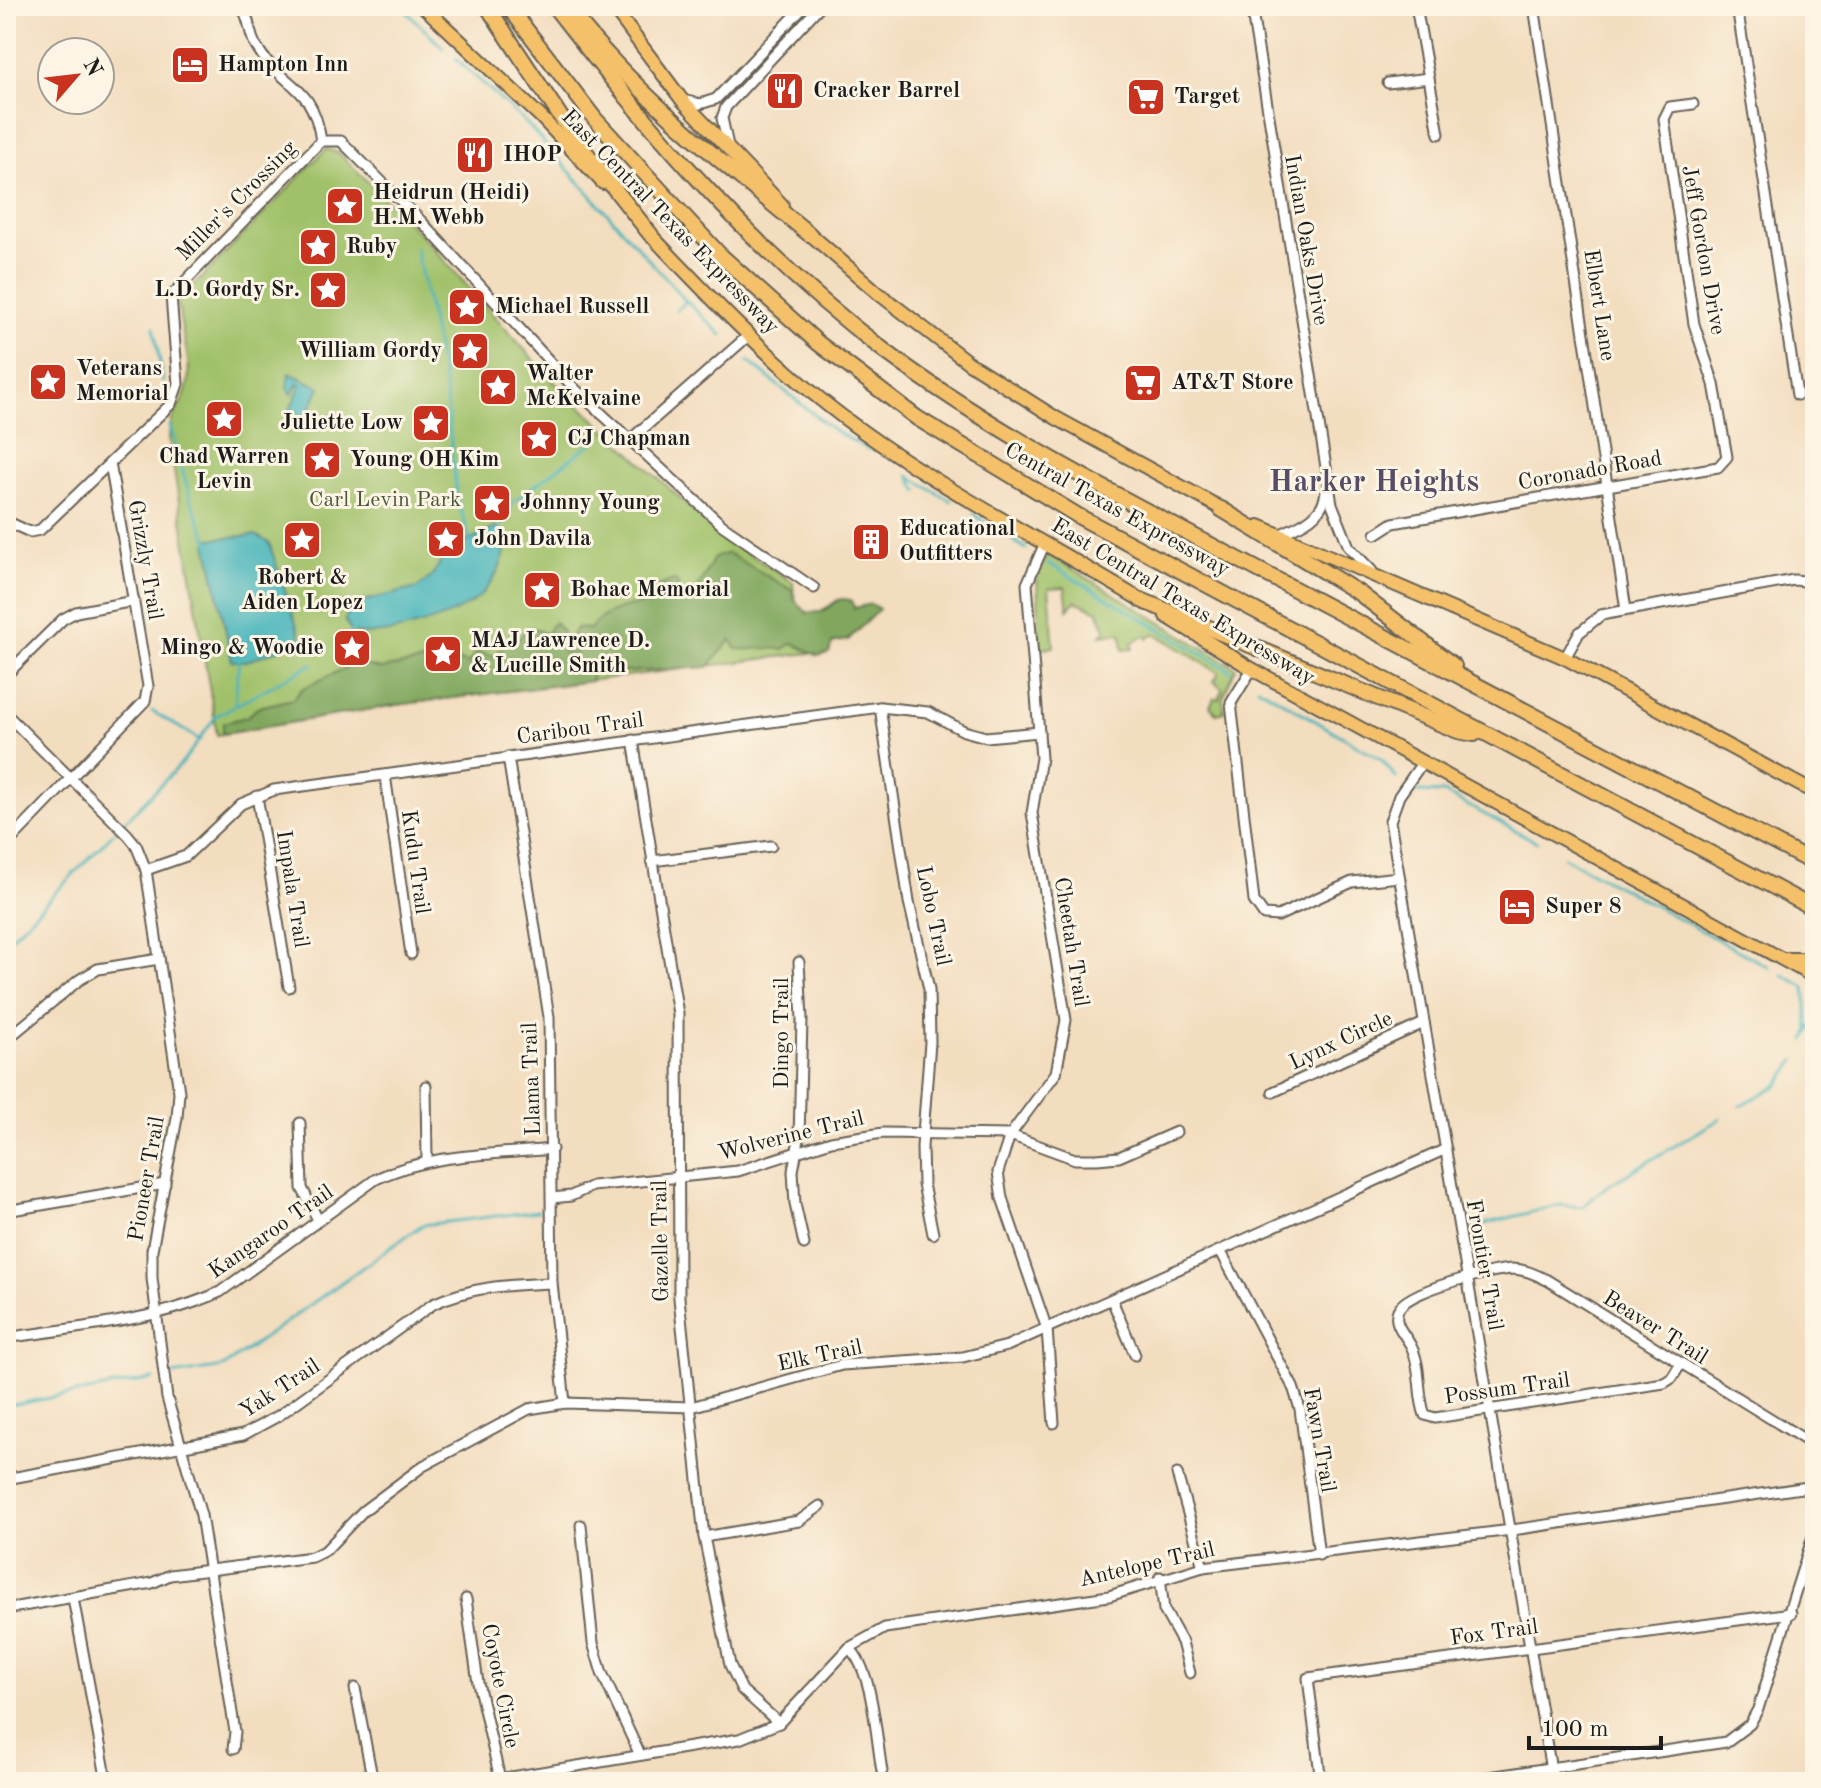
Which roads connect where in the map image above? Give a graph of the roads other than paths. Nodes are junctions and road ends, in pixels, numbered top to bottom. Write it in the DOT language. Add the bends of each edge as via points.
graph roads {
  1 [pos="241,6"];
  2 [pos="423,6"];
  3 [pos="487,6"];
  4 [pos="508,6"];
  5 [pos="554,6"];
  6 [pos="566,6"];
  7 [pos="612,6"];
  8 [pos="804,6"];
  9 [pos="820,6"];
  10 [pos="1251,6"];
  11 [pos="1416,6"];
  12 [pos="1534,6"];
  13 [pos="1737,6"];
  14 [pos="1429,78"];
  15 [pos="1388,83"];
  16 [pos="682,100"];
  17 [pos="1693,104"];
  18 [pos="1439,134"];
  19 [pos="321,141"];
  20 [pos="729,149"];
  21 [pos="809,234"];
  22 [pos="651,235"];
  23 [pos="748,336"];
  24 [pos="1797,395"];
  25 [pos="630,440"];
  26 [pos="110,463"];
  27 [pos="1718,467"];
  28 [pos="1327,480"];
  29 [pos="1609,486"];
  30 [pos="1221,509"];
  31 [pos="6,521"];
  32 [pos="1376,534"];
  33 [pos="1277,535"];
  34 [pos="1045,543"];
  35 [pos="1380,578"];
  36 [pos="1815,582"];
  37 [pos="814,588"];
  38 [pos="1141,600"];
  39 [pos="134,601"];
  40 [pos="1626,610"];
  41 [pos="1565,658"];
  42 [pos="1252,669"];
  43 [pos="6,675"];
  44 [pos="1486,690"];
  45 [pos="880,707"];
  46 [pos="6,714"];
  47 [pos="1039,732"];
  48 [pos="1491,738"];
  49 [pos="633,740"];
  50 [pos="508,757"];
  51 [pos="1422,763"];
  52 [pos="385,775"];
  53 [pos="72,780"];
  54 [pos="1815,793"];
  55 [pos="257,796"];
  56 [pos="6,845"];
  57 [pos="771,846"];
  58 [pos="652,861"];
  59 [pos="1815,864"];
  60 [pos="146,870"];
  61 [pos="1399,877"];
  62 [pos="1815,909"];
  63 [pos="411,954"];
  64 [pos="159,959"];
  65 [pos="1782,959"];
  66 [pos="1815,959"];
  67 [pos="799,962"];
  68 [pos="1815,977"];
  69 [pos="289,987"];
  70 [pos="1424,1023"];
  71 [pos="6,1040"];
  72 [pos="426,1086"];
  73 [pos="1273,1092"];
  74 [pos="300,1123"];
  75 [pos="1176,1132"];
  76 [pos="924,1133"];
  77 [pos="1010,1135"];
  78 [pos="552,1149"];
  79 [pos="1446,1149"];
  80 [pos="797,1153"];
  81 [pos="427,1160"];
  82 [pos="678,1178"];
  83 [pos="165,1184"];
  84 [pos="552,1198"];
  85 [pos="6,1211"];
  86 [pos="318,1220"];
  87 [pos="933,1234"];
  88 [pos="804,1244"];
  89 [pos="1221,1252"];
  90 [pos="1468,1277"];
  91 [pos="552,1283"];
  92 [pos="1112,1300"];
  93 [pos="156,1314"];
  94 [pos="1047,1329"];
  95 [pos="6,1338"];
  96 [pos="1135,1355"];
  97 [pos="1680,1365"];
  98 [pos="565,1403"];
  99 [pos="691,1407"];
  100 [pos="1492,1412"];
  101 [pos="1054,1423"];
  102 [pos="1815,1446"];
  103 [pos="180,1448"];
  104 [pos="1177,1474"];
  105 [pos="6,1479"];
  106 [pos="1815,1486"];
  107 [pos="820,1506"];
  108 [pos="581,1525"];
  109 [pos="1512,1530"];
  110 [pos="1815,1530"];
  111 [pos="704,1537"];
  112 [pos="1319,1555"];
  113 [pos="1203,1567"];
  114 [pos="210,1572"];
  115 [pos="1160,1577"];
  116 [pos="73,1598"];
  117 [pos="466,1599"];
  118 [pos="6,1609"];
  119 [pos="1791,1613"];
  120 [pos="1532,1646"];
  121 [pos="849,1648"];
  122 [pos="1190,1673"];
  123 [pos="355,1688"];
  124 [pos="779,1723"];
  125 [pos="233,1749"];
  126 [pos="640,1755"];
  127 [pos="1551,1769"];
  128 [pos="882,1771"];
  129 [pos="500,1779"];
  130 [pos="107,1782"];
  131 [pos="373,1782"];
  132 [pos="481,1782"];
  133 [pos="1321,1782"];
  134 [pos="1455,1782"];
  135 [pos="1553,1782"];
  1 -- 19 [label="street" via="259,51 314,107"];
  2 -- 22 [label="main road, East Central Texas Expressway" via="541,117"];
  3 -- 22 [label="highway" via="576,140"];
  4 -- 48 [label="highway, Central Texas Expressway" via="595,119 673,208 784,314 873,385 1052,502"];
  5 -- 44 [label="highway, Central Texas Expressway" via="658,138 717,200 883,350 1013,437"];
  6 -- 21 [label="highway" via="639,88"];
  7 -- 16 [label="main road"];
  8 -- 16 [label="street" via="716,99 700,104"];
  9 -- 20 [label="street" via="726,107 722,118"];
  10 -- 28 [label="street, Indian Oaks Drive"];
  11 -- 14 [label="street"];
  12 -- 29 [label="street, Elbert Lane"];
  13 -- 24 [label="street"];
  14 -- 15 [label="street"];
  14 -- 18 [label="street"];
  16 -- 20 [label="main road"];
  17 -- 27 [label="street, Jeff Gordon Drive" via="1670,107 1664,119 1694,324 1714,384 1727,457"];
  19 -- 25 [label="street, Miller's Crossing" via="341,141 553,368"];
  19 -- 26 [label="street, Miller's Crossing" via="177,287 169,306 178,362 171,404"];
  20 -- 21 [label="main road"];
  21 -- 30 [label="main road" via="969,363"];
  22 -- 23 [label="main road, East Central Texas Expressway"];
  23 -- 25 [label="street"];
  23 -- 34 [label="main road, East Central Texas Expressway" via="842,415"];
  25 -- 37 [label="street, Miller's Crossing" via="722,525"];
  26 -- 31 [label="street, Miller's Crossing" via="40,530 30,532"];
  26 -- 39 [label="street, Grizzly Trail"];
  27 -- 29 [label="street, Coronado Road"];
  28 -- 33 [label="street" via="1317,512 1305,524"];
  28 -- 35 [label="street, Indian Oaks Drive" via="1342,535 1356,557"];
  29 -- 32 [label="street, Coronado Road" via="1393,523"];
  29 -- 40 [label="street, Elbert Lane"];
  30 -- 33 [label="main road"];
  30 -- 44 [label="highway" via="1359,593"];
  33 -- 35 [label="main road"];
  34 -- 38 [label="main road, East Central Texas Expressway"];
  34 -- 47 [label="street, Cheetah Trail" via="1027,584"];
  35 -- 41 [label="main road"];
  36 -- 40 [label="street" via="1794,580"];
  38 -- 42 [label="main road, East Central Texas Expressway"];
  38 -- 48 [label="highway" via="1458,731"];
  39 -- 43 [label="street" via="63,619"];
  39 -- 53 [label="street, Grizzly Trail" via="148,686 145,701"];
  40 -- 41 [label="street" via="1601,615 1579,633"];
  41 -- 54 [label="main road"];
  42 -- 51 [label="main road, East Central Texas Expressway"];
  42 -- 61 [label="street" via="1231,703 1254,901 1264,915 1278,916 1352,882"];
  44 -- 59 [label="highway, Central Texas Expressway"];
  45 -- 47 [label="street, Caribou Trail" via="928,712 986,737"];
  45 -- 49 [label="street, Caribou Trail"];
  45 -- 76 [label="street, Lobo Trail" via="909,902 929,989"];
  46 -- 53 [label="street, Pioneer Trail"];
  47 -- 77 [label="street, Cheetah Trail" via="1041,758 1032,813 1065,1028 1049,1085"];
  48 -- 62 [label="highway, Central Texas Expressway"];
  49 -- 50 [label="street, Caribou Trail"];
  49 -- 58 [label="street, Gazelle Trail"];
  50 -- 52 [label="street, Caribou Trail"];
  50 -- 78 [label="street, Llama Trail" via="549,1017"];
  51 -- 61 [label="street, Frontier Trail" via="1391,812"];
  51 -- 65 [label="main road, East Central Texas Expressway"];
  52 -- 55 [label="street, Caribou Trail"];
  52 -- 63 [label="street, Kudu Trail"];
  53 -- 56 [label="street, Grizzly Trail"];
  53 -- 60 [label="street, Pioneer Trail" via="128,835"];
  55 -- 60 [label="street, Caribou Trail" via="186,856"];
  55 -- 69 [label="street, Impala Trail"];
  57 -- 58 [label="street"];
  58 -- 82 [label="street, Gazelle Trail" via="678,1014"];
  60 -- 64 [label="street, Pioneer Trail"];
  61 -- 70 [label="street, Frontier Trail"];
  64 -- 71 [label="street" via="98,969"];
  64 -- 83 [label="street, Pioneer Trail" via="179,1092"];
  65 -- 66 [label="main road"];
  65 -- 68 [label="main road, East Central Texas Expressway"];
  67 -- 80 [label="street, Dingo Trail"];
  70 -- 73 [label="street, Lynx Circle"];
  70 -- 79 [label="street, Frontier Trail"];
  72 -- 81 [label="street"];
  74 -- 86 [label="street" via="302,1188"];
  75 -- 77 [label="street, Wolverine Trail" via="1119,1157 1097,1159 1075,1159"];
  76 -- 77 [label="street, Wolverine Trail"];
  76 -- 80 [label="street, Wolverine Trail" via="853,1136"];
  76 -- 87 [label="street, Lobo Trail" via="923,1184"];
  77 -- 94 [label="street, Cheetah Trail" via="998,1172 1002,1198"];
  78 -- 81 [label="street, Kangaroo Trail"];
  78 -- 84 [label="street, Llama Trail"];
  79 -- 89 [label="street, Elk Trail"];
  79 -- 90 [label="street, Frontier Trail"];
  80 -- 82 [label="street, Wolverine Trail" via="738,1171"];
  80 -- 88 [label="street, Dingo Trail" via="795,1204"];
  81 -- 86 [label="street, Kangaroo Trail" via="376,1179"];
  82 -- 84 [label="street, Wolverine Trail" via="592,1186"];
  82 -- 99 [label="street, Gazelle Trail" via="679,1298"];
  83 -- 85 [label="street"];
  83 -- 93 [label="street, Pioneer Trail" via="152,1250"];
  84 -- 91 [label="street, Llama Trail"];
  86 -- 93 [label="street, Kangaroo Trail" via="220,1292"];
  89 -- 92 [label="street, Elk Trail"];
  89 -- 112 [label="street, Fawn Trail" via="1293,1387"];
  90 -- 97 [label="street, Beaver Trail" via="1512,1269 1534,1274"];
  90 -- 100 [label="street, Frontier Trail"];
  90 -- 100 [label="street, Possum Trail" via="1408,1300 1397,1317 1413,1350 1425,1415"];
  91 -- 98 [label="street, Llama Trail"];
  91 -- 103 [label="street, Yak Trail" via="494,1285 454,1294 278,1416 243,1435"];
  92 -- 94 [label="street, Elk Trail"];
  92 -- 96 [label="street"];
  93 -- 95 [label="street, Kangaroo Trail"];
  93 -- 103 [label="street, Pioneer Trail"];
  94 -- 99 [label="street, Elk Trail" via="981,1354 842,1365"];
  94 -- 101 [label="street, Cheetah Trail"];
  97 -- 100 [label="street, Possum Trail" via="1664,1383"];
  97 -- 102 [label="street, Beaver Trail"];
  98 -- 99 [label="street, Elk Trail"];
  98 -- 114 [label="street, Elk Trail" via="512,1416 423,1466 312,1557"];
  99 -- 111 [label="street, Gazelle Trail"];
  100 -- 109 [label="street, Frontier Trail"];
  103 -- 105 [label="street, Yak Trail"];
  103 -- 114 [label="street, Pioneer Trail" via="201,1515"];
  104 -- 113 [label="street"];
  106 -- 109 [label="street, Antelope Trail"];
  107 -- 111 [label="street" via="799,1521"];
  108 -- 126 [label="street" via="593,1643"];
  109 -- 112 [label="street, Antelope Trail"];
  109 -- 120 [label="street, Frontier Trail"];
  110 -- 119 [label="street"];
  111 -- 124 [label="street, Gazelle Trail" via="734,1673 742,1690"];
  112 -- 113 [label="street, Antelope Trail"];
  113 -- 115 [label="street, Antelope Trail"];
  114 -- 116 [label="street, Elk Trail" via="170,1575"];
  114 -- 125 [label="street, Pioneer Trail" via="235,1732"];
  115 -- 121 [label="street, Antelope Trail" via="1109,1596 885,1628"];
  115 -- 122 [label="street" via="1164,1610 1182,1642"];
  116 -- 118 [label="street, Elk Trail"];
  116 -- 130 [label="street"];
  117 -- 129 [label="street, Coyote Circle"];
  119 -- 120 [label="street, Fox Trail"];
  119 -- 127 [label="street" via="1758,1709 1739,1735 1726,1742"];
  120 -- 127 [label="street, Frontier Trail"];
  120 -- 133 [label="street, Fox Trail" via="1308,1678"];
  121 -- 124 [label="street, Antelope Trail"];
  121 -- 128 [label="street" via="858,1656 865,1677"];
  123 -- 131 [label="street"];
  124 -- 126 [label="street, Antelope Trail" via="739,1739"];
  126 -- 129 [label="street, Antelope Trail"];
  127 -- 134 [label="street"];
  127 -- 135 [label="street, Frontier Trail"];
  129 -- 132 [label="street, Antelope Trail"];
}
